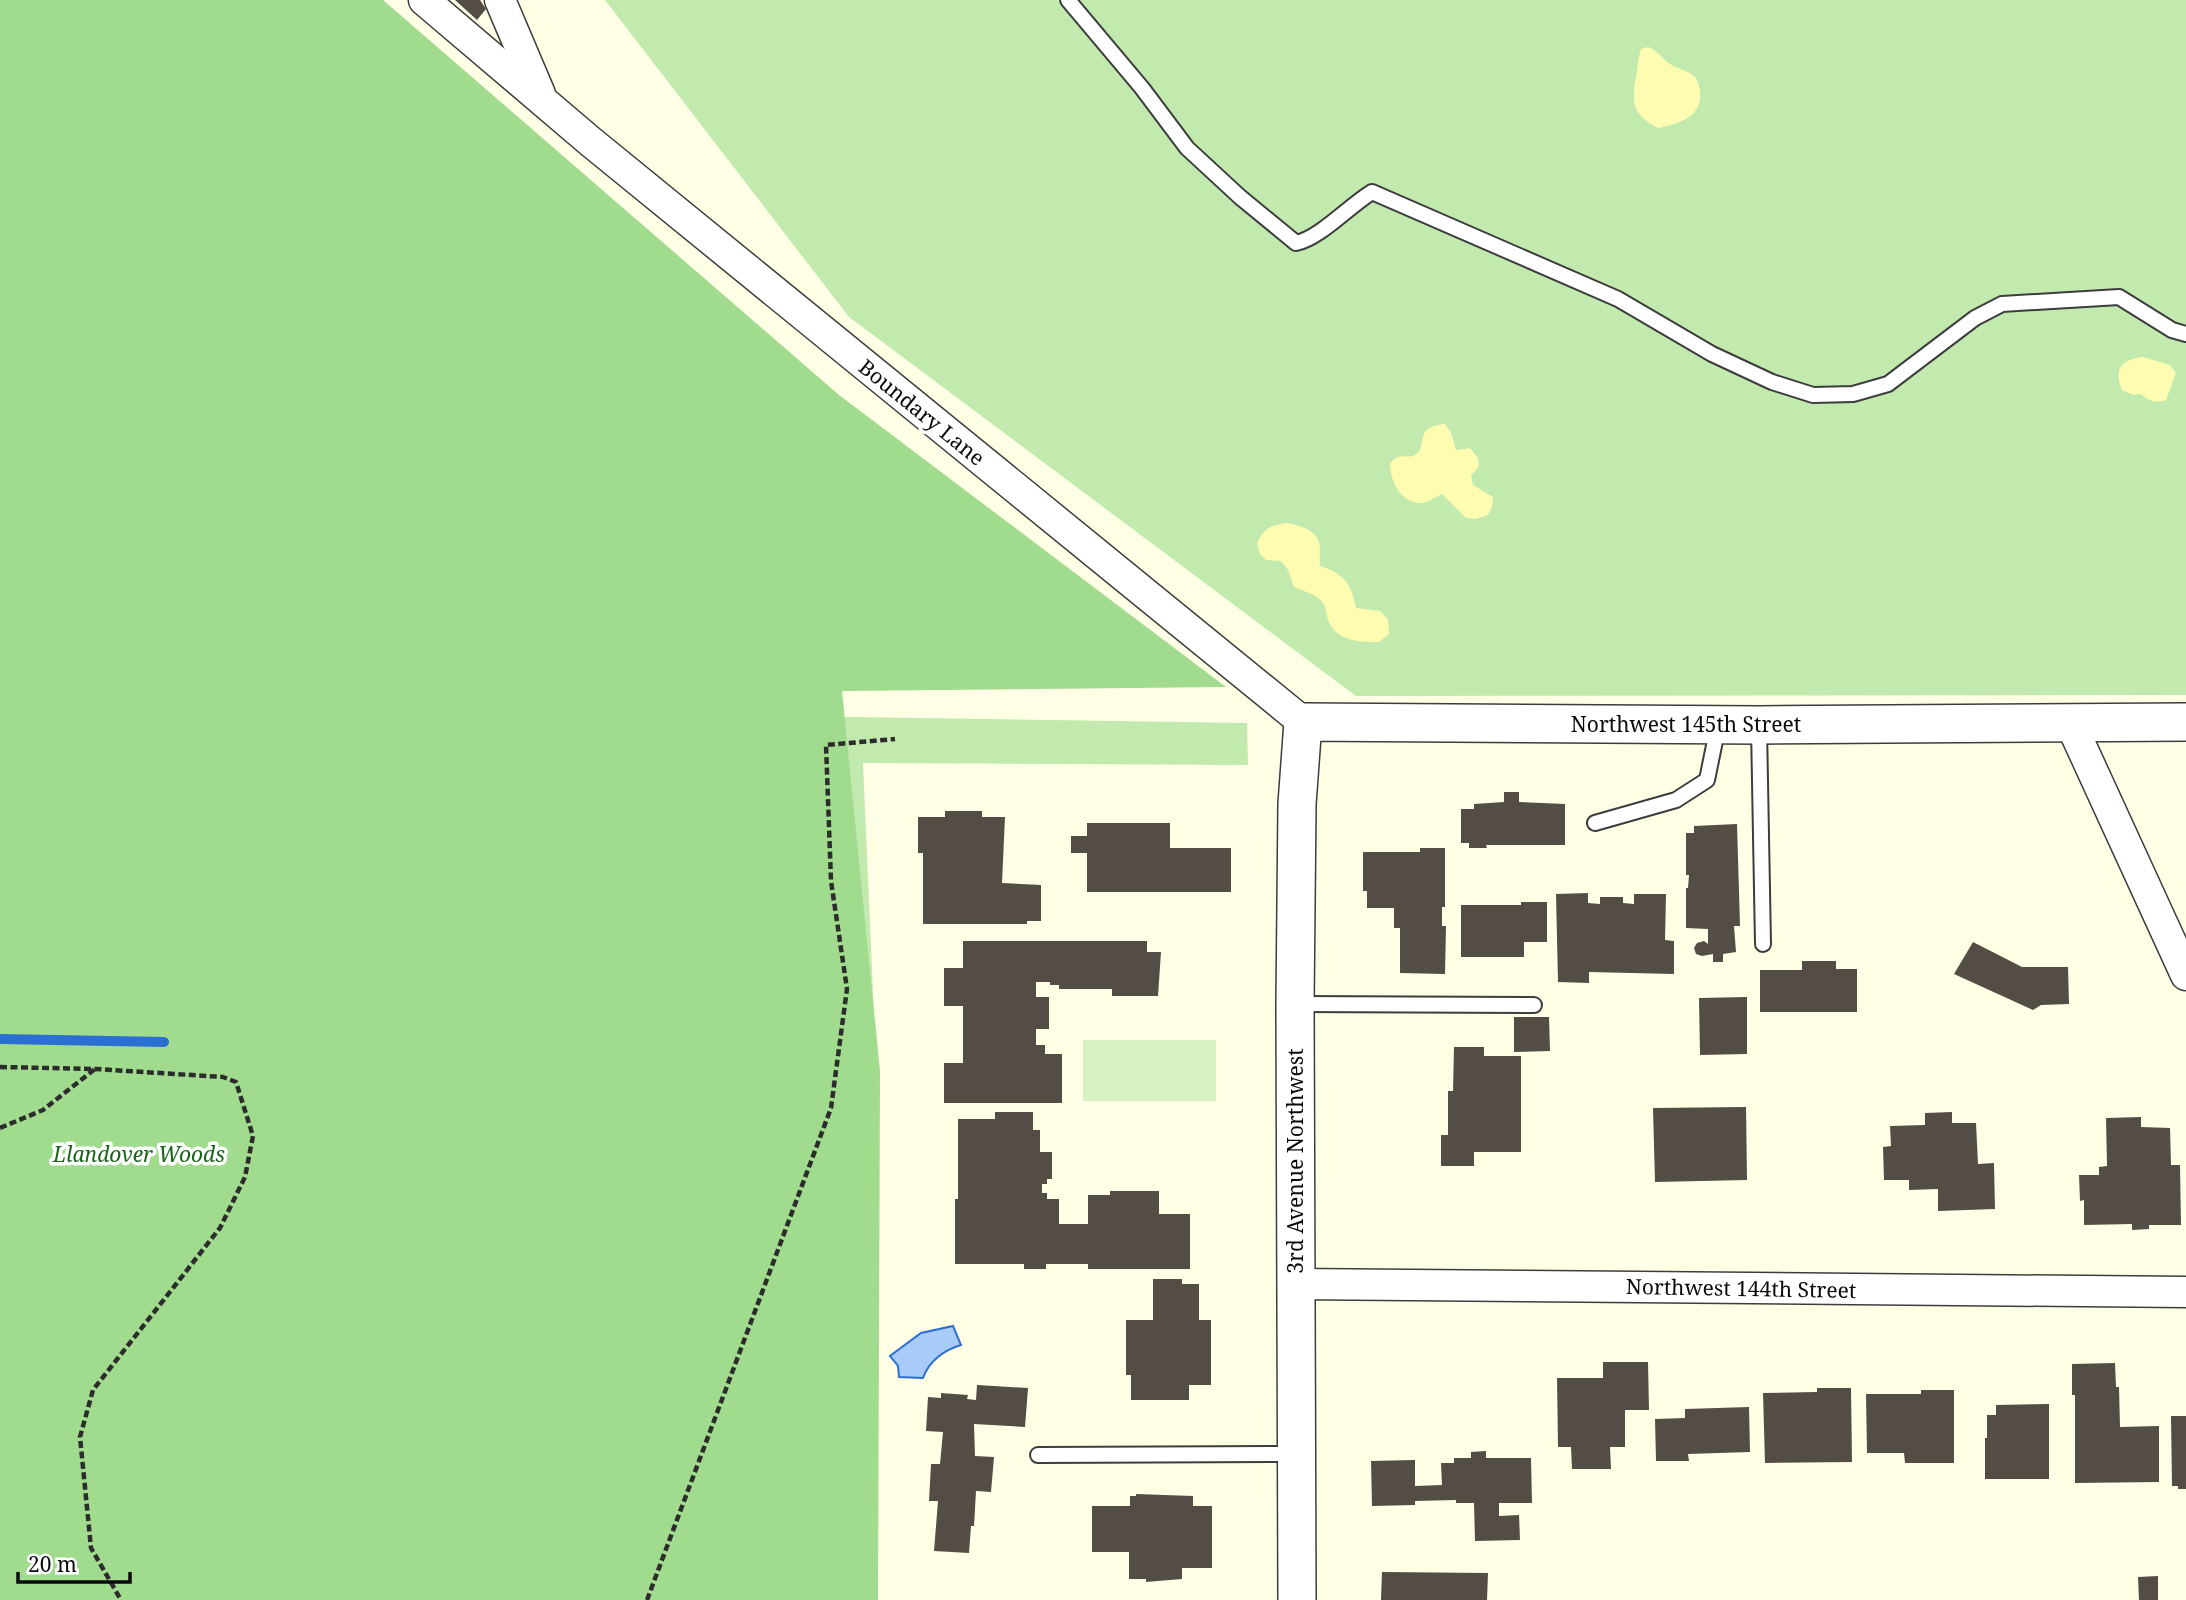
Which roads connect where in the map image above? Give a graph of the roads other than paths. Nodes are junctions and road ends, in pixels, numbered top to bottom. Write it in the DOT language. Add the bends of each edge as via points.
graph roads {
  1 [pos="424,0"];
  2 [pos="500,0"];
  3 [pos="1068,0"];
  4 [pos="542,101"];
  5 [pos="2186,334"];
  6 [pos="1303,722"];
  7 [pos="2070,722"];
  8 [pos="2186,722"];
  9 [pos="1718,725"];
  10 [pos="1759,725"];
  11 [pos="1595,823"];
  12 [pos="1762,944"];
  13 [pos="2186,975"];
  14 [pos="1295,1004"];
  15 [pos="1534,1005"];
  16 [pos="1295,1284"];
  17 [pos="2186,1292"];
  18 [pos="1296,1454"];
  19 [pos="1038,1455"];
  20 [pos="1297,1600"];
  1 -- 4 [label="street, Boundary Lane"];
  2 -- 4 [label="street, Boundary Lane"];
  3 -- 5 [label="lane" via="1186,148 1296,243 1308,240 1372,192 1618,299 1712,354 1813,395 1853,394 1888,384 1975,318 2002,304 2119,297"];
  4 -- 6 [label="street, Boundary Lane"];
  6 -- 9 [label="street, Northwest 145th Street"];
  6 -- 14 [label="street, 3rd Avenue Northwest" via="1297,804"];
  7 -- 8 [label="street, Northwest 145th Street"];
  7 -- 10 [label="street, Northwest 145th Street"];
  7 -- 13 [label="street"];
  9 -- 10 [label="street, Northwest 145th Street"];
  9 -- 11 [label="lane" via="1707,780 1676,800"];
  10 -- 12 [label="lane"];
  14 -- 15 [label="lane"];
  14 -- 16 [label="street, 3rd Avenue Northwest"];
  16 -- 17 [label="street, Northwest 144th Street"];
  16 -- 18 [label="street, 3rd Avenue Northwest"];
  18 -- 19 [label="lane"];
  18 -- 20 [label="street, 3rd Avenue Northwest"];
}
